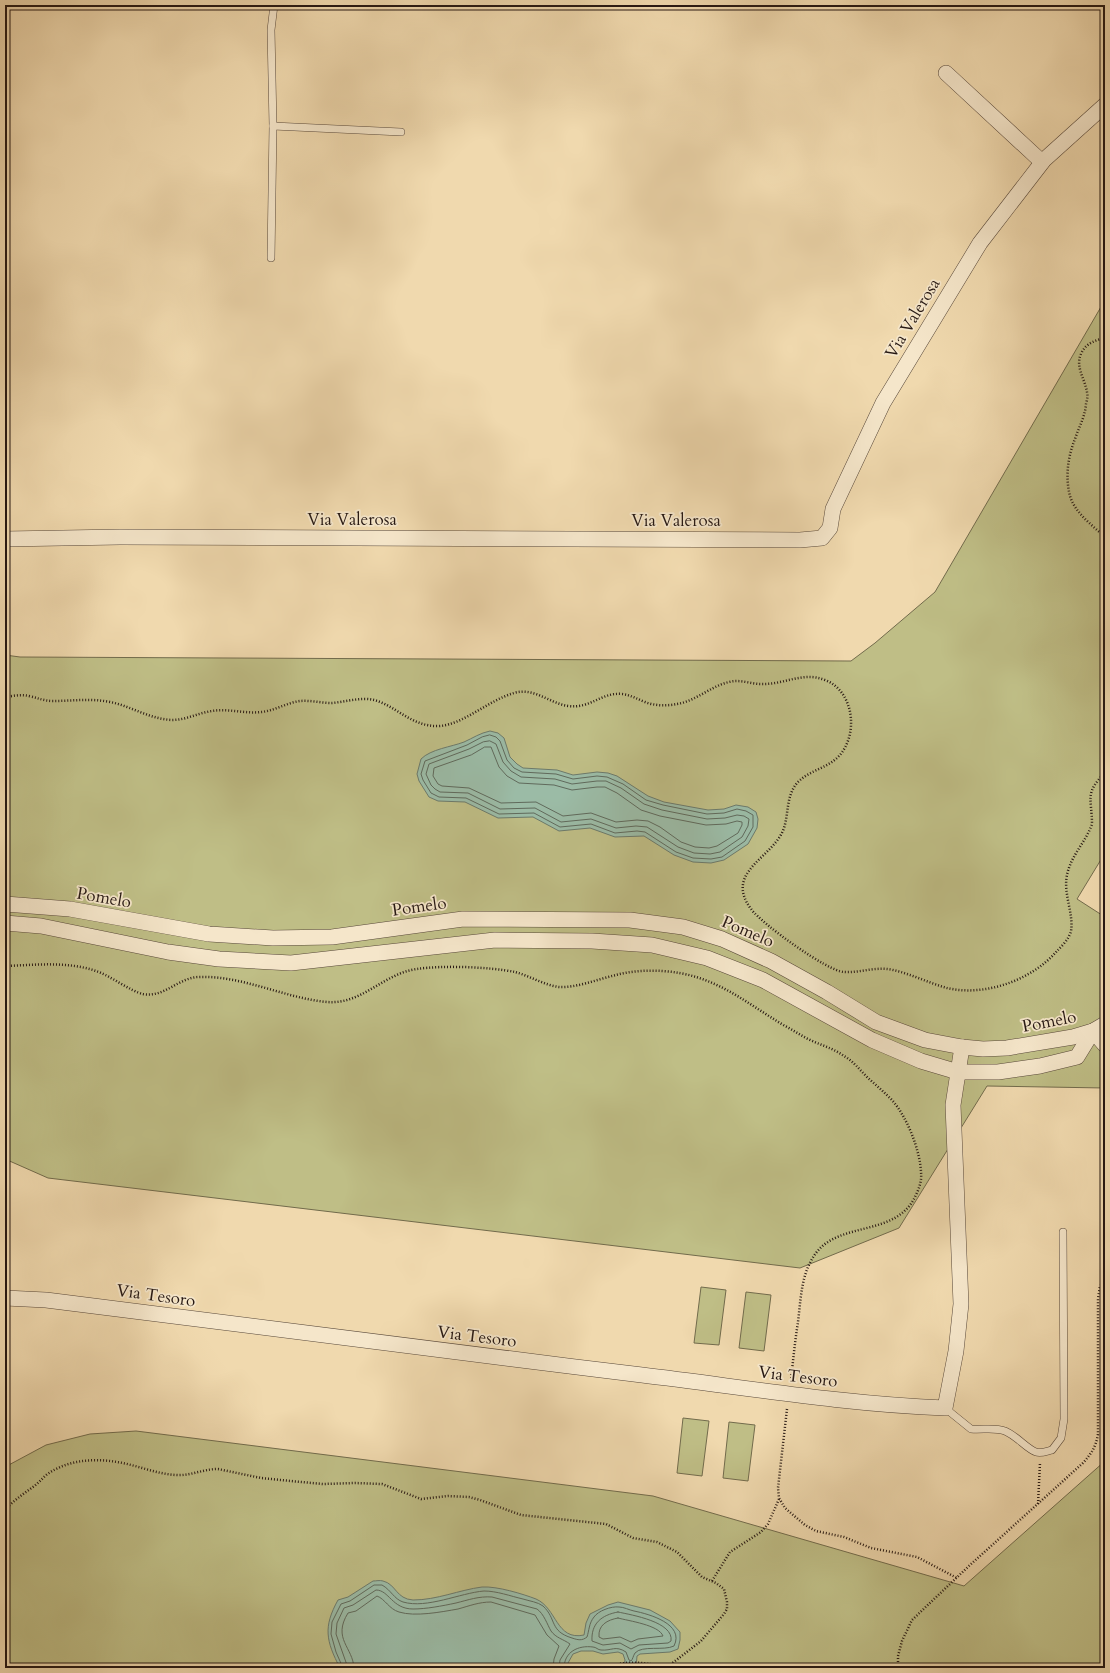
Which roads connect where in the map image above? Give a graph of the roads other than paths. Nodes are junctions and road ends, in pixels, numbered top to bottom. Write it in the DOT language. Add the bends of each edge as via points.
graph roads {
  1 [pos="274,5"];
  2 [pos="946,73"];
  3 [pos="1105,105"];
  4 [pos="272,126"];
  5 [pos="401,132"];
  6 [pos="1042,162"];
  7 [pos="270,258"];
  8 [pos="5,539"];
  9 [pos="5,904"];
  10 [pos="5,923"];
  11 [pos="1099,1028"];
  12 [pos="1105,1046"];
  13 [pos="962,1047"];
  14 [pos="958,1072"];
  15 [pos="1063,1232"];
  16 [pos="5,1298"];
  17 [pos="945,1408"];
  1 -- 4 [label="lane" via="271,30"];
  2 -- 6 [label="street"];
  3 -- 6 [label="street, Via Valerosa"];
  4 -- 5 [label="lane"];
  4 -- 7 [label="lane"];
  6 -- 8 [label="street, Via Valerosa" via="980,243 883,403 833,509 830,528 822,538"];
  9 -- 13 [label="street, Pomelo" via="70,909 208,934 273,938 332,936 464,919 630,920 683,927 722,939 771,961 876,1022 925,1040"];
  10 -- 14 [label="street, Pomelo" via="41,926 168,952 212,958 291,963 495,940 592,941 652,945 706,958 763,980 872,1040 921,1061"];
  11 -- 12 [label="street"];
  11 -- 13 [label="street, Pomelo" via="1073,1036 1006,1048"];
  11 -- 14 [label="street, Pomelo" via="1077,1056 1040,1066 998,1072"];
  13 -- 14 [label="street"];
  14 -- 17 [label="street" via="953,1105 961,1304 956,1351"];
  15 -- 17 [label="lane" via="1064,1419 1061,1438 1052,1450 1035,1452 1007,1432 996,1429 971,1429"];
  16 -- 17 [label="street, Via Tesoro" via="46,1300 789,1395"];
}
